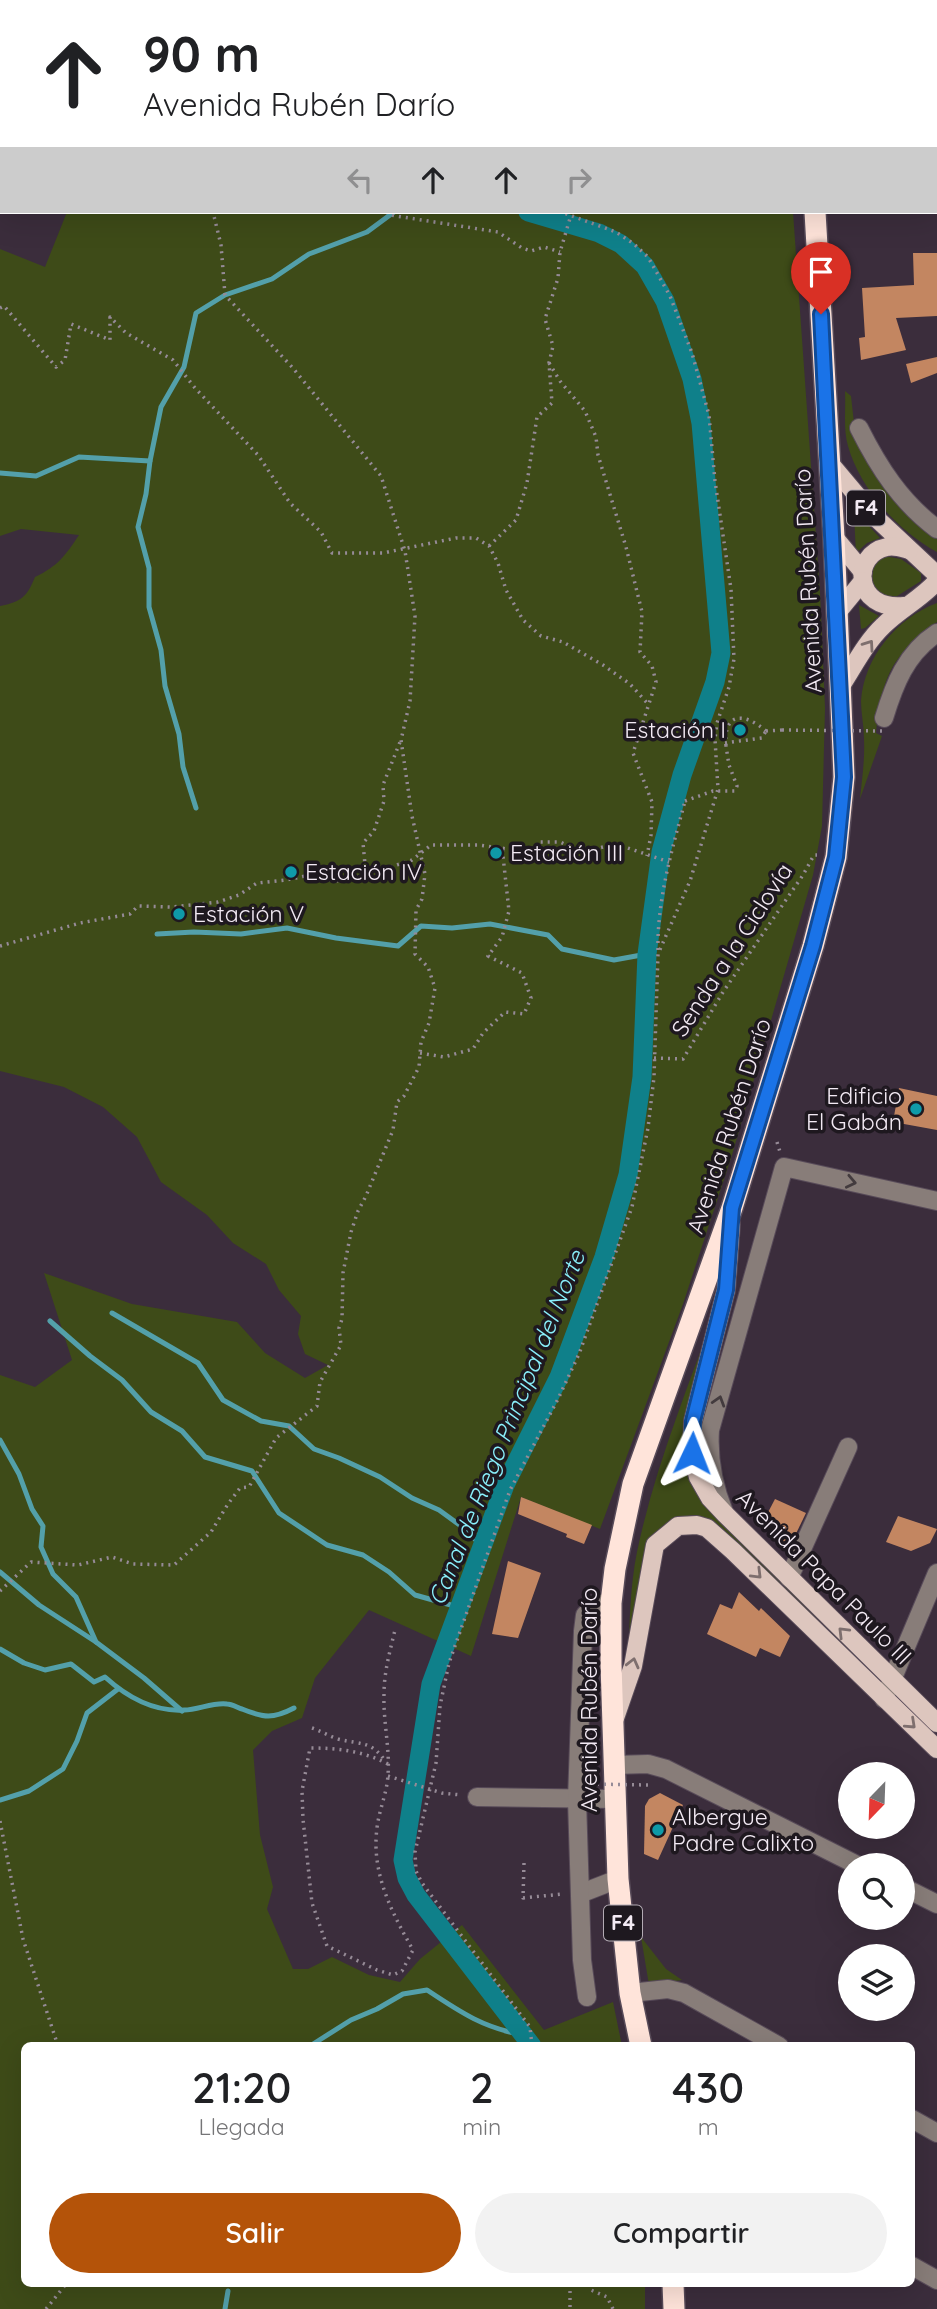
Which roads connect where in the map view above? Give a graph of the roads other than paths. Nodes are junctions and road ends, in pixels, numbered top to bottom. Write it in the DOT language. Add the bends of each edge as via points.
graph roads {
  1 [pos="815,214"];
  2 [pos="859,428"];
  3 [pos="828,461"];
  4 [pos="937,529"];
  5 [pos="834,537"];
  6 [pos="909,550"];
  7 [pos="937,575"];
  8 [pos="863,577"];
  9 [pos="937,581"];
  10 [pos="904,606"];
  11 [pos="836,614"];
  12 [pos="937,633"];
  13 [pos="839,689"];
  14 [pos="883,724"];
  15 [pos="937,1201"];
  16 [pos="732,1208"];
  17 [pos="848,1447"];
  18 [pos="725,1514"];
  19 [pos="937,1573"];
  20 [pos="789,1578"];
  21 [pos="611,1604"];
  22 [pos="892,1680"];
  23 [pos="884,1699"];
  24 [pos="937,1723"];
  25 [pos="612,1728"];
  26 [pos="937,1749"];
  27 [pos="614,1765"];
  28 [pos="477,1797"];
  29 [pos="615,1799"];
  30 [pos="577,1800"];
  31 [pos="838,1855"];
  32 [pos="618,1879"];
  33 [pos="582,1892"];
  34 [pos="915,1893"];
  35 [pos="937,1904"];
  36 [pos="630,1993"];
  37 [pos="587,1997"];
  38 [pos="640,2042"];
  39 [pos="772,2042"];
  40 [pos="915,2121"];
  41 [pos="937,2133"];
  42 [pos="915,2268"];
  43 [pos="937,2280"];
  44 [pos="673,2287"];
  45 [pos="674,2309"];
  1 -- 3 [label="highway, Avenida Rubén Darío"];
  2 -- 4 [label="street" via="890,483"];
  3 -- 5 [label="highway, Avenida Rubén Darío"];
  3 -- 6 [label="main road, F4"];
  5 -- 8 [label="main road, F4"];
  5 -- 11 [label="highway, Avenida Rubén Darío"];
  6 -- 7 [label="main road, F4"];
  6 -- 8 [label="main road, F4" via="881,549"];
  8 -- 10 [label="main road, F4" via="874,602"];
  8 -- 11 [label="main road, F4"];
  9 -- 10 [label="main road"];
  13 -- 10 [label="main road, one-way" via="880,628"];
  11 -- 13 [label="highway, Avenida Rubén Darío / F4"];
  12 -- 14 [label="street" via="902,668"];
  13 -- 16 [label="highway, Avenida Rubén Darío / F4" via="844,777 836,857"];
  18 -- 15 [label="street, one-way" via="708,1455 710,1430 784,1167"];
  16 -- 18 [label="main road, Avenida Papa Paulo III" via="726,1290 692,1432 698,1477"];
  16 -- 21 [label="highway, Avenida Rubén Darío / F4" via="633,1484 620,1535"];
  17 -- 20 [label="street"];
  18 -- 20 [label="main road, Avenida Papa Paulo III"];
  19 -- 22 [label="street"];
  22 -- 20 [label="main road, Avenida Papa Paulo III, one-way"];
  21 -- 25 [label="highway, Avenida Rubén Darío / F4"];
  21 -- 30 [label="street" via="595,1604 585,1615"];
  22 -- 23 [label="street"];
  22 -- 24 [label="main road, Avenida Papa Paulo III"];
  25 -- 23 [label="main road, Avenida Papa Paulo III, one-way" via="633,1666 655,1545 687,1524 707,1528 733,1550"];
  23 -- 26 [label="main road, Avenida Papa Paulo III, one-way"];
  25 -- 27 [label="highway, Avenida Rubén Darío / F4"];
  27 -- 29 [label="highway, Avenida Rubén Darío / F4"];
  27 -- 31 [label="street" via="666,1769"];
  28 -- 30 [label="street"];
  29 -- 30 [label="street"];
  29 -- 32 [label="highway, Avenida Rubén Darío / F4"];
  30 -- 33 [label="street"];
  32 -- 33 [label="street"];
  32 -- 36 [label="highway, Avenida Rubén Darío / F4"];
  33 -- 37 [label="street"];
  34 -- 35 [label="street"];
  36 -- 38 [label="highway, Avenida Rubén Darío / F4"];
  36 -- 39 [label="street" via="668,1989 684,1993"];
  40 -- 41 [label="street"];
  42 -- 43 [label="street"];
  44 -- 45 [label="highway"];
}
